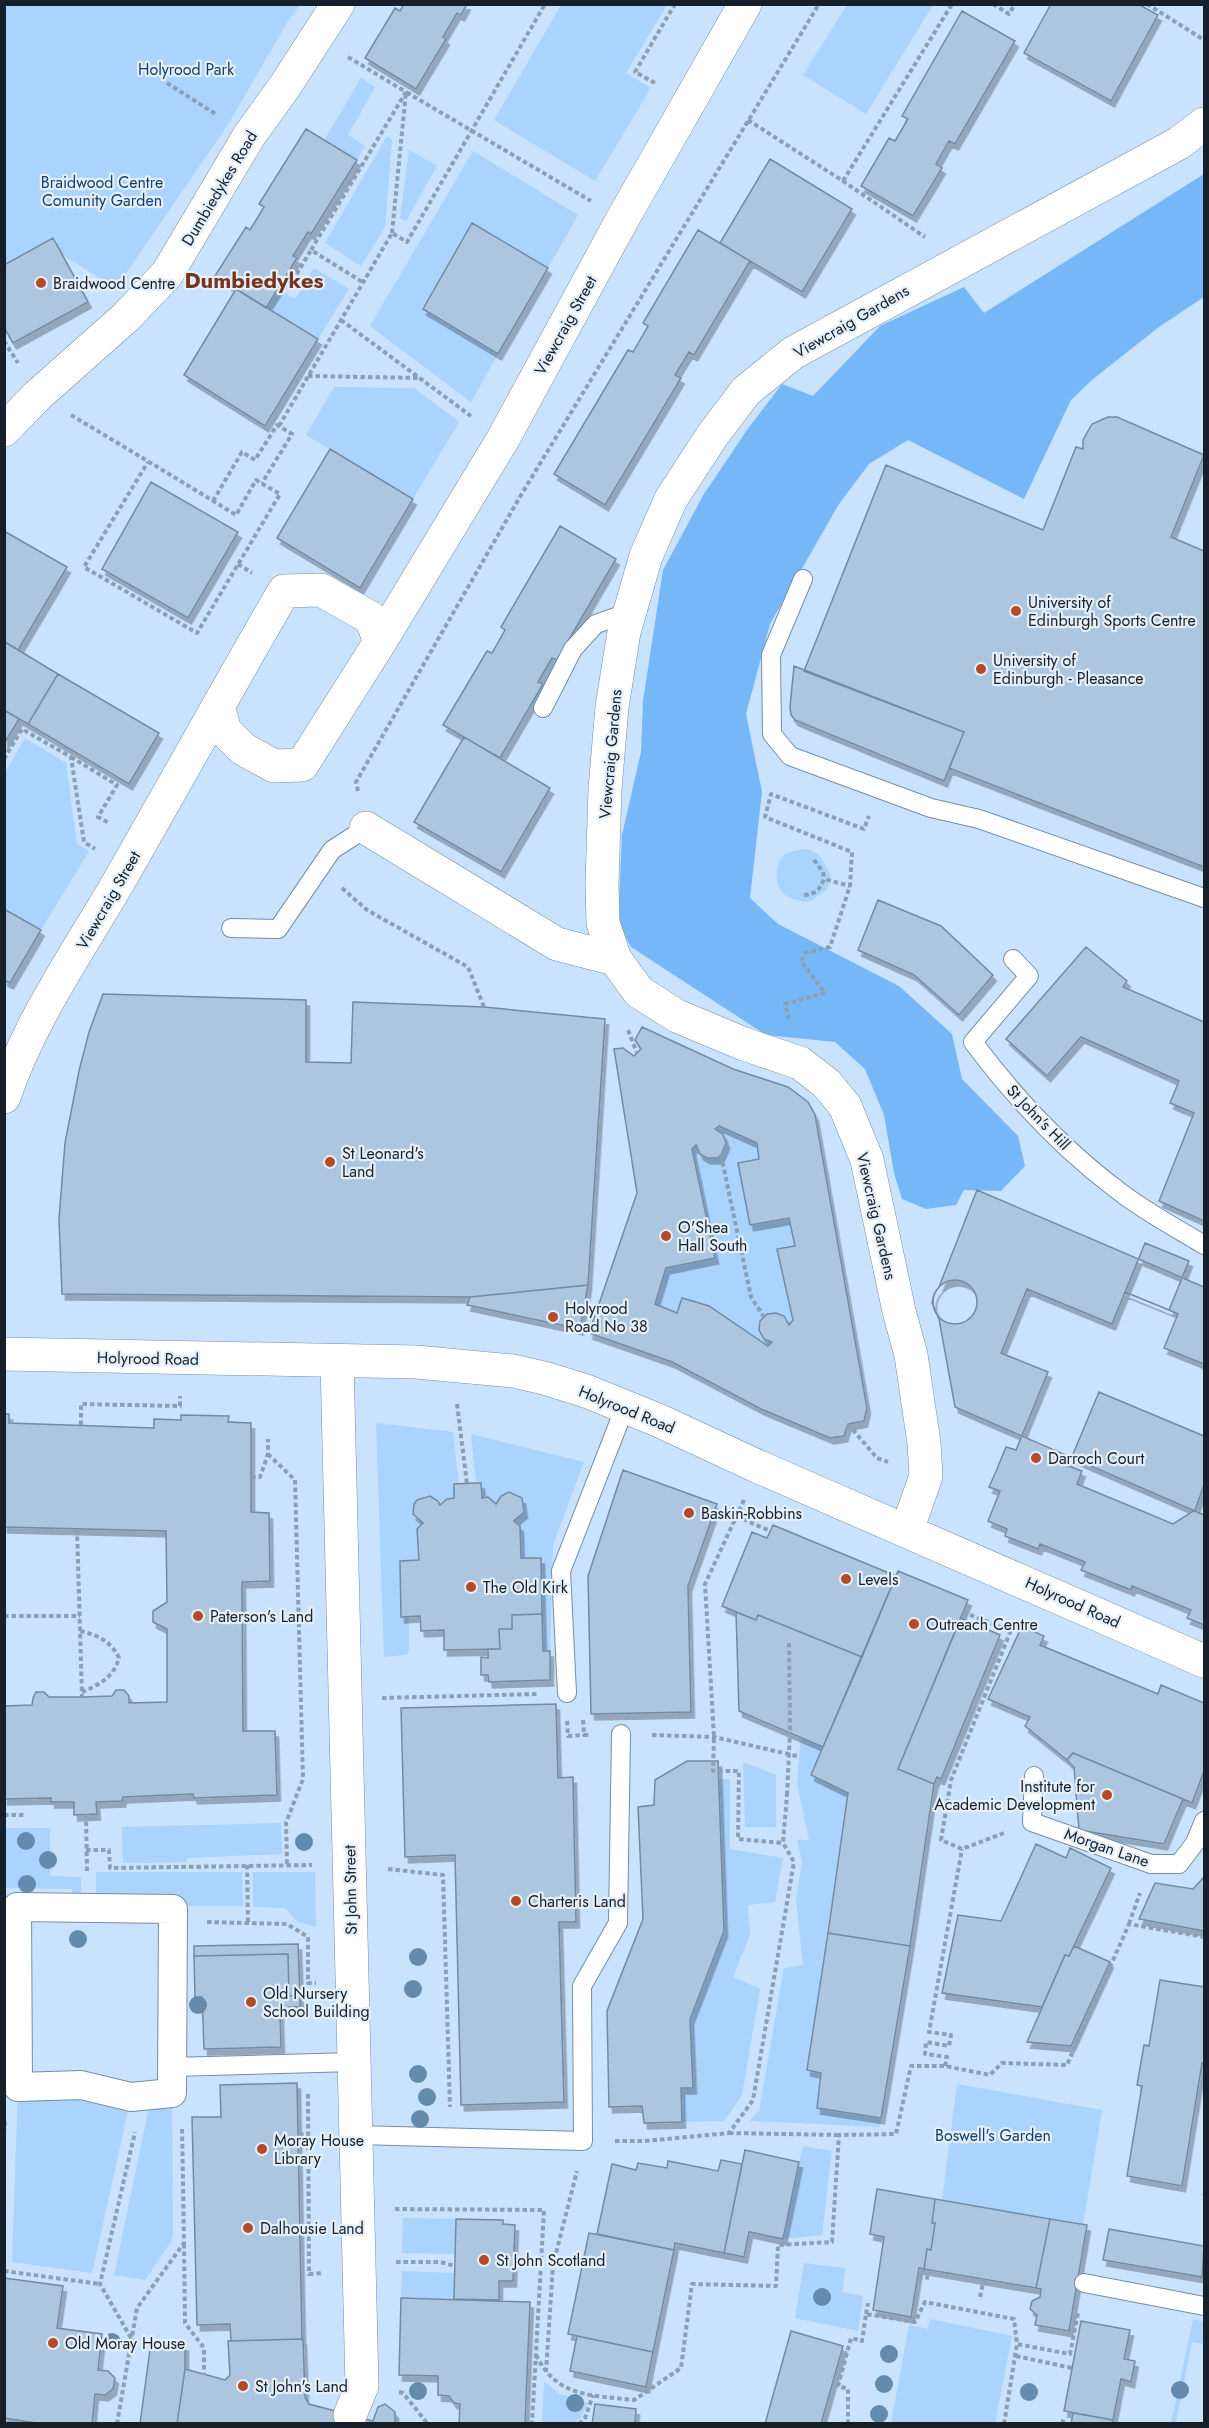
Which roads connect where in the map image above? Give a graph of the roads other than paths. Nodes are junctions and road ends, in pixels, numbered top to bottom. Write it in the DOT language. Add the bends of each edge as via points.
graph roads {
  1 [pos="338,4"];
  2 [pos="745,4"];
  3 [pos="1204,124"];
  4 [pos="4,430"];
  5 [pos="803,579"];
  6 [pos="630,612"];
  7 [pos="380,642"];
  8 [pos="218,706"];
  9 [pos="543,708"];
  10 [pos="366,828"];
  11 [pos="1204,898"];
  12 [pos="231,928"];
  13 [pos="615,959"];
  14 [pos="1013,959"];
  15 [pos="4,1096"];
  16 [pos="1204,1245"];
  17 [pos="4,1354"];
  18 [pos="337,1361"];
  19 [pos="625,1407"];
  20 [pos="907,1530"];
  21 [pos="1204,1661"];
  22 [pos="567,1693"];
  23 [pos="621,1734"];
  24 [pos="1034,1776"];
  25 [pos="1204,1821"];
  26 [pos="354,2062"];
  27 [pos="171,2067"];
  28 [pos="356,2135"];
  29 [pos="1084,2283"];
  30 [pos="1204,2306"];
  31 [pos="350,2415"];
  1 -- 4 [label="street, Dumbiedykes Road" via="249,136 167,274"];
  2 -- 7 [label="street, Viewcraig Street" via="503,439"];
  3 -- 6 [label="street, Viewcraig Gardens" via="1179,143 794,353 746,392 712,435 671,499 646,556"];
  5 -- 11 [label="lane" via="771,655 772,734 790,756 931,808 979,819"];
  6 -- 9 [label="lane" via="596,624 573,649"];
  6 -- 13 [label="street, Viewcraig Gardens" via="612,707 605,789 603,923"];
  7 -- 8 [label="street, Viewcraig Street" via="371,618 321,590 284,591"];
  7 -- 8 [label="street, Viewcraig Street" via="302,765 274,766 243,749 225,731"];
  8 -- 15 [label="street, Viewcraig Street" via="44,1008 17,1060"];
  10 -- 12 [label="lane" via="332,850 278,929"];
  10 -- 13 [label="street" via="557,944"];
  13 -- 20 [label="street, Viewcraig Gardens" via="639,992 677,1016 800,1063 826,1083 845,1106 867,1160 911,1355 924,1443 926,1476"];
  14 -- 16 [label="lane, St John's Hill" via="1029,976 973,1042 994,1070 1080,1160 1154,1215"];
  17 -- 18 [label="street, Holyrood Road"];
  18 -- 19 [label="street, Holyrood Road" via="502,1370 544,1378"];
  18 -- 26 [label="street, St John Street"];
  19 -- 20 [label="street, Holyrood Road"];
  19 -- 22 [label="lane" via="561,1571"];
  20 -- 21 [label="street, Holyrood Road"];
  23 -- 28 [label="lane" via="618,1923 582,1986 584,2141"];
  24 -- 25 [label="lane, Morgan Lane" via="1032,1822 1151,1864 1179,1864 1195,1843"];
  26 -- 27 [label="lane"];
  26 -- 28 [label="street, St John Street"];
  27 -- 27 [label="street" via="172,2092 131,2097 81,2085 18,2086 17,1907 173,1909"];
  28 -- 31 [label="street, St John Street" via="362,2386"];
  29 -- 30 [label="lane"];
}
